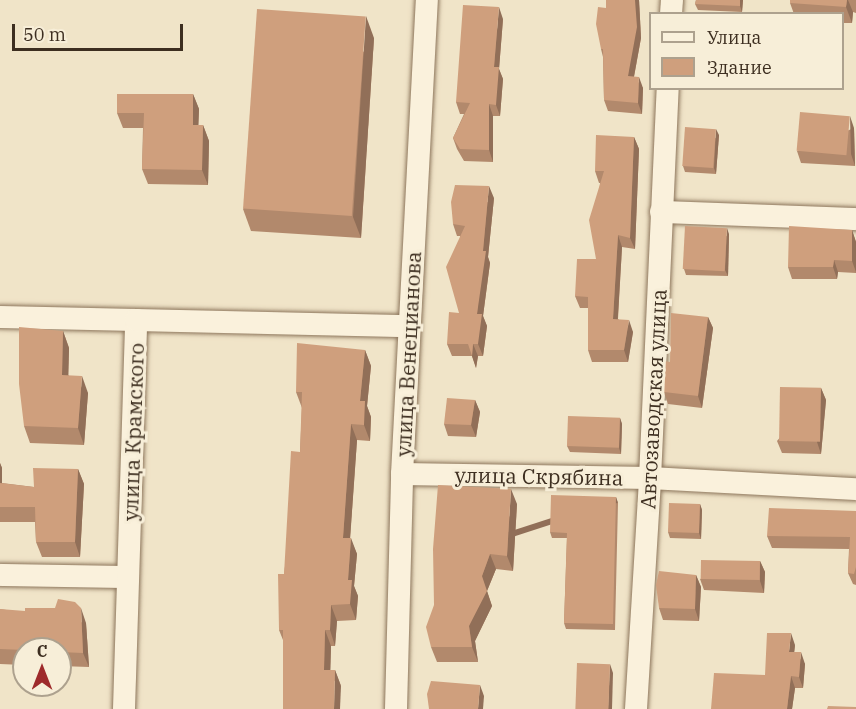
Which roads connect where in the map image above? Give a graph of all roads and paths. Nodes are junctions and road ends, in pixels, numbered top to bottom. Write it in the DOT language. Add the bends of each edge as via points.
graph roads {
  1 [pos="427,0"];
  2 [pos="668,90"];
  3 [pos="662,212"];
  4 [pos="856,219"];
  5 [pos="0,317"];
  6 [pos="136,320"];
  7 [pos="410,326"];
  8 [pos="402,474"];
  9 [pos="650,478"];
  10 [pos="856,489"];
  11 [pos="0,575"];
  12 [pos="128,577"];
  13 [pos="124,709"];
  14 [pos="396,709"];
  15 [pos="636,709"];
  1 -- 7 [label="street, улица Венецианова"];
  2 -- 3 [label="street, Автозаводская улица"];
  3 -- 4 [label="street"];
  3 -- 9 [label="street, Автозаводская улица"];
  5 -- 6 [label="street"];
  6 -- 7 [label="street, улица Крамского"];
  6 -- 12 [label="street, улица Крамского"];
  7 -- 8 [label="street, улица Венецианова"];
  8 -- 9 [label="street, улица Скрябина"];
  8 -- 14 [label="street, улица Венецианова"];
  9 -- 10 [label="street, улица Скрябина"];
  9 -- 15 [label="street, Автозаводская улица"];
  11 -- 12 [label="street"];
  12 -- 13 [label="street, улица Крамского"];
}
